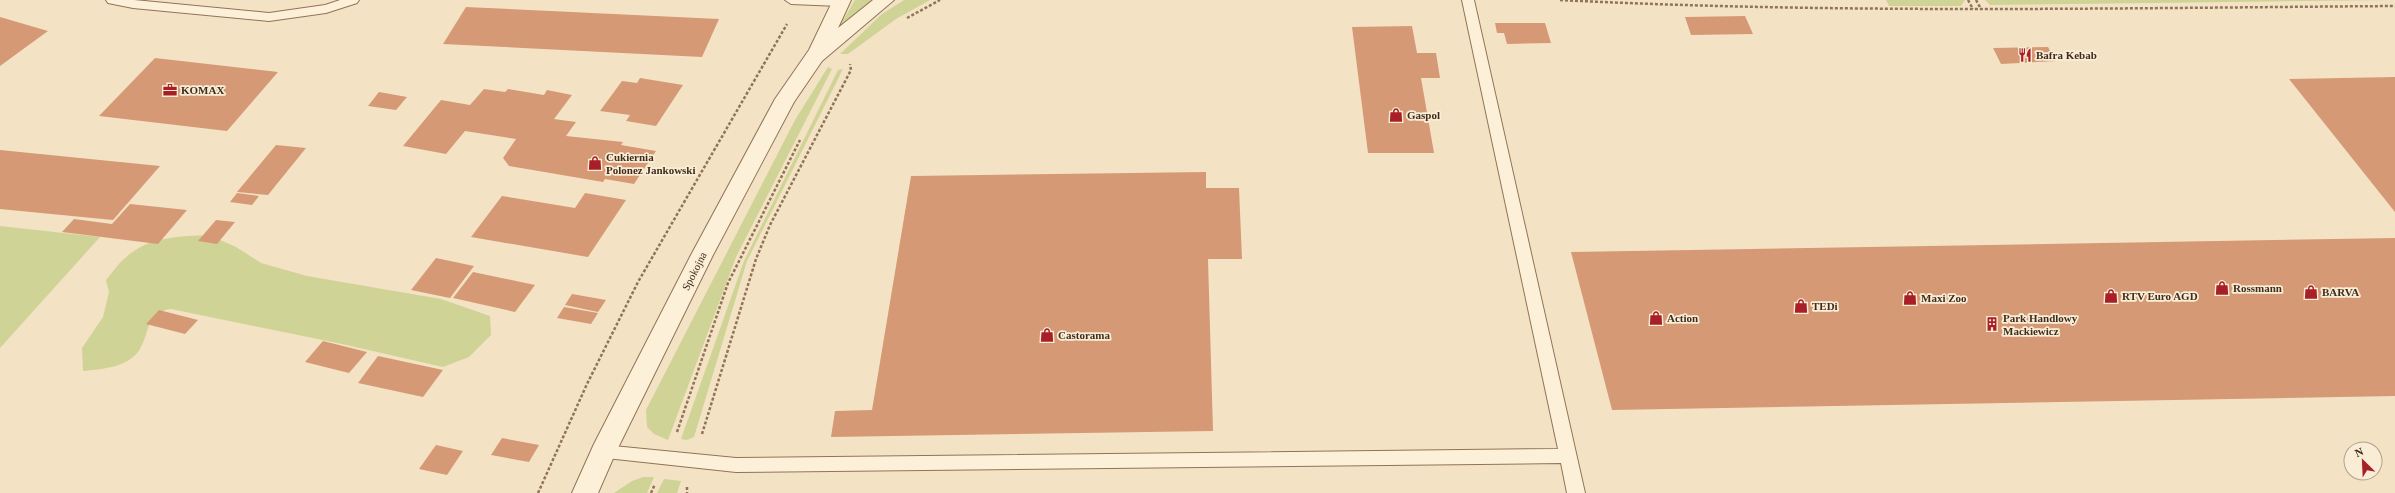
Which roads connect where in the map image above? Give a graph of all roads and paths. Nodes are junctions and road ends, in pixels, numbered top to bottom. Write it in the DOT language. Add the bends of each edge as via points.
graph roads {
  1 [pos="112,0"];
  2 [pos="353,0"];
  3 [pos="791,0"];
  4 [pos="885,0"];
  5 [pos="1468,0"];
  6 [pos="1560,0"];
  7 [pos="1968,0"];
  8 [pos="1976,0"];
  9 [pos="841,1"];
  10 [pos="2395,6"];
  11 [pos="1973,9"];
  12 [pos="1981,9"];
  13 [pos="815,56"];
  14 [pos="850,61"];
  15 [pos="801,138"];
  16 [pos="603,452"];
  17 [pos="1568,456"];
  18 [pos="667,458"];
  19 [pos="694,460"];
  20 [pos="538,493"];
  21 [pos="585,493"];
  22 [pos="651,493"];
  23 [pos="687,493"];
  24 [pos="1576,493"];
  1 -- 2 [label="lane" via="269,17 326,9"];
  3 -- 9 [label="lane"];
  4 -- 13 [label="street, Spokojna"];
  5 -- 17 [label="lane"];
  6 -- 11 [label="path" via="1682,6"];
  7 -- 11 [label="path"];
  8 -- 12 [label="path"];
  9 -- 13 [label="street, Spokojna"];
  10 -- 12 [label="path"];
  11 -- 12 [label="path"];
  13 -- 16 [label="street, Spokojna" via="785,99 702,255"];
  13 -- 20 [label="path" via="775,47 638,282 587,384"];
  14 -- 19 [label="path" via="850,70 770,225 756,259"];
  15 -- 18 [label="path" via="728,284"];
  16 -- 18 [label="lane"];
  16 -- 21 [label="street, Spokojna"];
  17 -- 19 [label="lane" via="736,465"];
  17 -- 24 [label="lane"];
  18 -- 19 [label="lane"];
  18 -- 22 [label="path"];
  19 -- 23 [label="path" via="686,487"];
}
